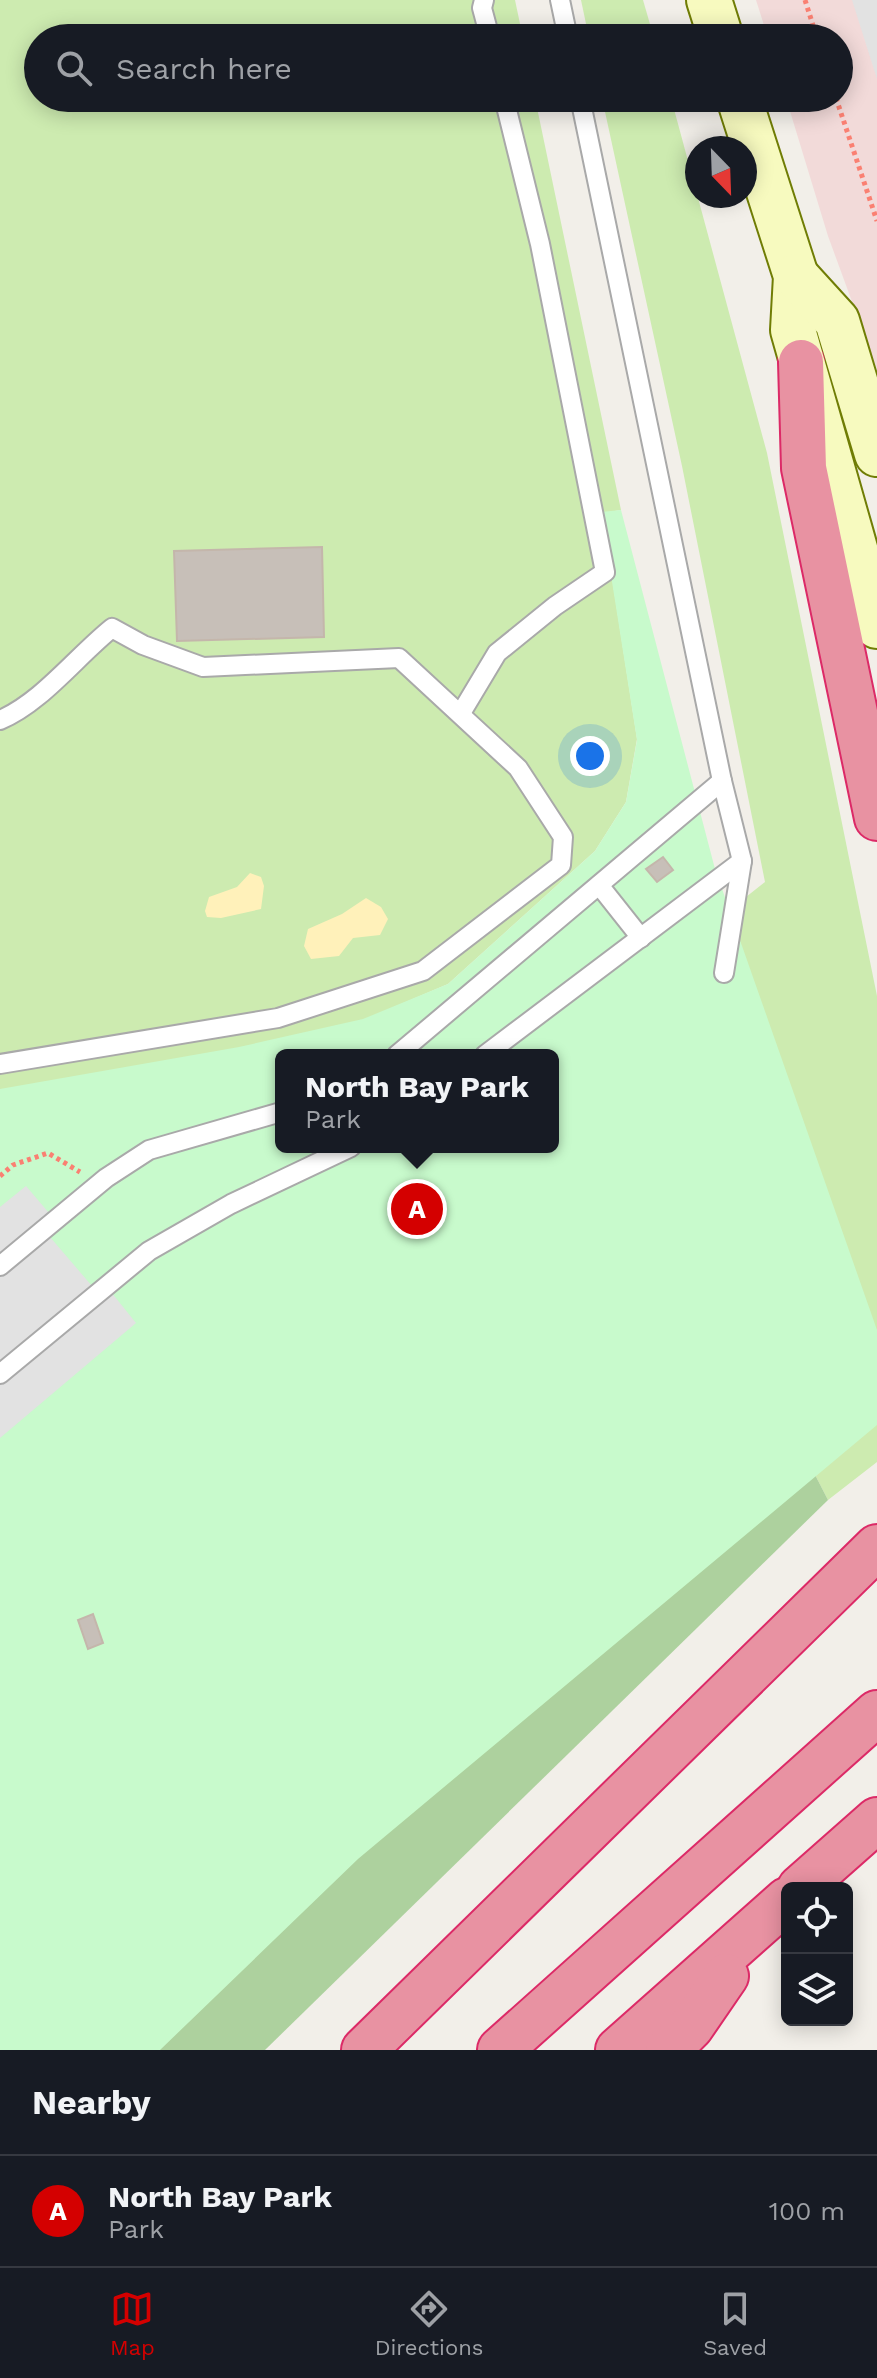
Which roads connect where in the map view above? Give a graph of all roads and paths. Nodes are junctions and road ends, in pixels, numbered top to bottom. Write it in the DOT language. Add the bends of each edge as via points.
graph roads {
  1 [pos="484,0"];
  2 [pos="560,0"];
  3 [pos="709,0"];
  4 [pos="805,0"];
  5 [pos="486,24"];
  6 [pos="565,24"];
  7 [pos="717,24"];
  8 [pos="813,24"];
  9 [pos="507,112"];
  10 [pos="583,112"];
  11 [pos="743,112"];
  12 [pos="841,112"];
  13 [pos="877,221"];
  14 [pos="796,276"];
  15 [pos="801,362"];
  16 [pos="877,454"];
  17 [pos="877,626"];
  18 [pos="461,713"];
  19 [pos="0,720"];
  20 [pos="722,781"];
  21 [pos="877,818"];
  22 [pos="742,861"];
  23 [pos="599,885"];
  24 [pos="641,938"];
  25 [pos="724,973"];
  26 [pos="404,1049"];
  27 [pos="493,1049"];
  28 [pos="0,1064"];
  29 [pos="275,1114"];
  30 [pos="338,1153"];
  31 [pos="0,1176"];
  32 [pos="90,1191"];
  33 [pos="0,1266"];
  34 [pos="0,1374"];
  35 [pos="877,1547"];
  36 [pos="877,1713"];
  37 [pos="877,1820"];
  38 [pos="807,1882"];
  39 [pos="776,1910"];
  40 [pos="364,2050"];
  41 [pos="500,2050"];
  42 [pos="618,2050"];
  43 [pos="668,2050"];
  1 -- 5 [label="lane"];
  2 -- 6 [label="lane"];
  3 -- 7 [label="main road"];
  4 -- 8 [label="path"];
  9 -- 18 [label="lane" via="540,244 605,572 497,653"];
  10 -- 20 [label="lane"];
  11 -- 14 [label="main road"];
  12 -- 13 [label="path"];
  14 -- 15 [label="main road" via="793,330"];
  14 -- 16 [label="main road" via="837,321"];
  15 -- 17 [label="main road"];
  15 -- 21 [label="highway" via="804,468"];
  18 -- 19 [label="lane" via="399,658 203,667 112,628 22,711"];
  18 -- 28 [label="lane" via="518,768 550,812 563,837 561,865 423,971 278,1018"];
  20 -- 22 [label="lane"];
  20 -- 23 [label="lane"];
  22 -- 24 [label="lane"];
  22 -- 25 [label="lane"];
  23 -- 24 [label="lane"];
  23 -- 26 [label="lane"];
  24 -- 27 [label="lane"];
  29 -- 32 [label="lane" via="149,1150"];
  30 -- 34 [label="lane" via="231,1204 149,1251"];
  31 -- 32 [label="path" via="13,1165 48,1153 79,1171"];
  32 -- 33 [label="lane"];
  35 -- 40 [label="highway"];
  36 -- 41 [label="highway"];
  37 -- 38 [label="highway"];
  39 -- 42 [label="highway"];
  39 -- 43 [label="highway" via="691,2027"];
}
